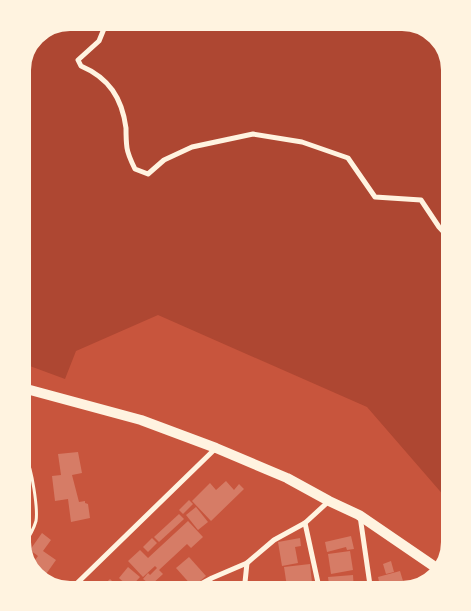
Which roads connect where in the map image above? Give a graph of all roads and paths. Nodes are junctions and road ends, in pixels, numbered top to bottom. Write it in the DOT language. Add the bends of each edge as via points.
graph roads {
  1 [pos="104,28"];
  2 [pos="443,231"];
  3 [pos="28,389"];
  4 [pos="216,448"];
  5 [pos="28,462"];
  6 [pos="330,501"];
  7 [pos="360,515"];
  8 [pos="305,523"];
  9 [pos="28,539"];
  10 [pos="247,563"];
  11 [pos="435,567"];
  12 [pos="76,584"];
  13 [pos="201,584"];
  14 [pos="245,584"];
  15 [pos="318,584"];
  16 [pos="370,584"];
  1 -- 2 [label="street" via="99,41 78,60 81,66 96,72 109,85 119,102 126,127 127,149 135,169 148,174 164,160 192,147 253,134 302,142 348,158 375,197 422,200"];
  3 -- 4 [label="main road" via="141,420"];
  4 -- 6 [label="main road" via="287,478"];
  4 -- 12 [label="street"];
  5 -- 9 [label="lane" via="36,503 36,519"];
  6 -- 7 [label="main road"];
  6 -- 8 [label="street"];
  7 -- 11 [label="main road"];
  7 -- 16 [label="street"];
  8 -- 10 [label="street" via="274,540"];
  8 -- 15 [label="street"];
  10 -- 13 [label="street"];
  10 -- 14 [label="street"];
}
